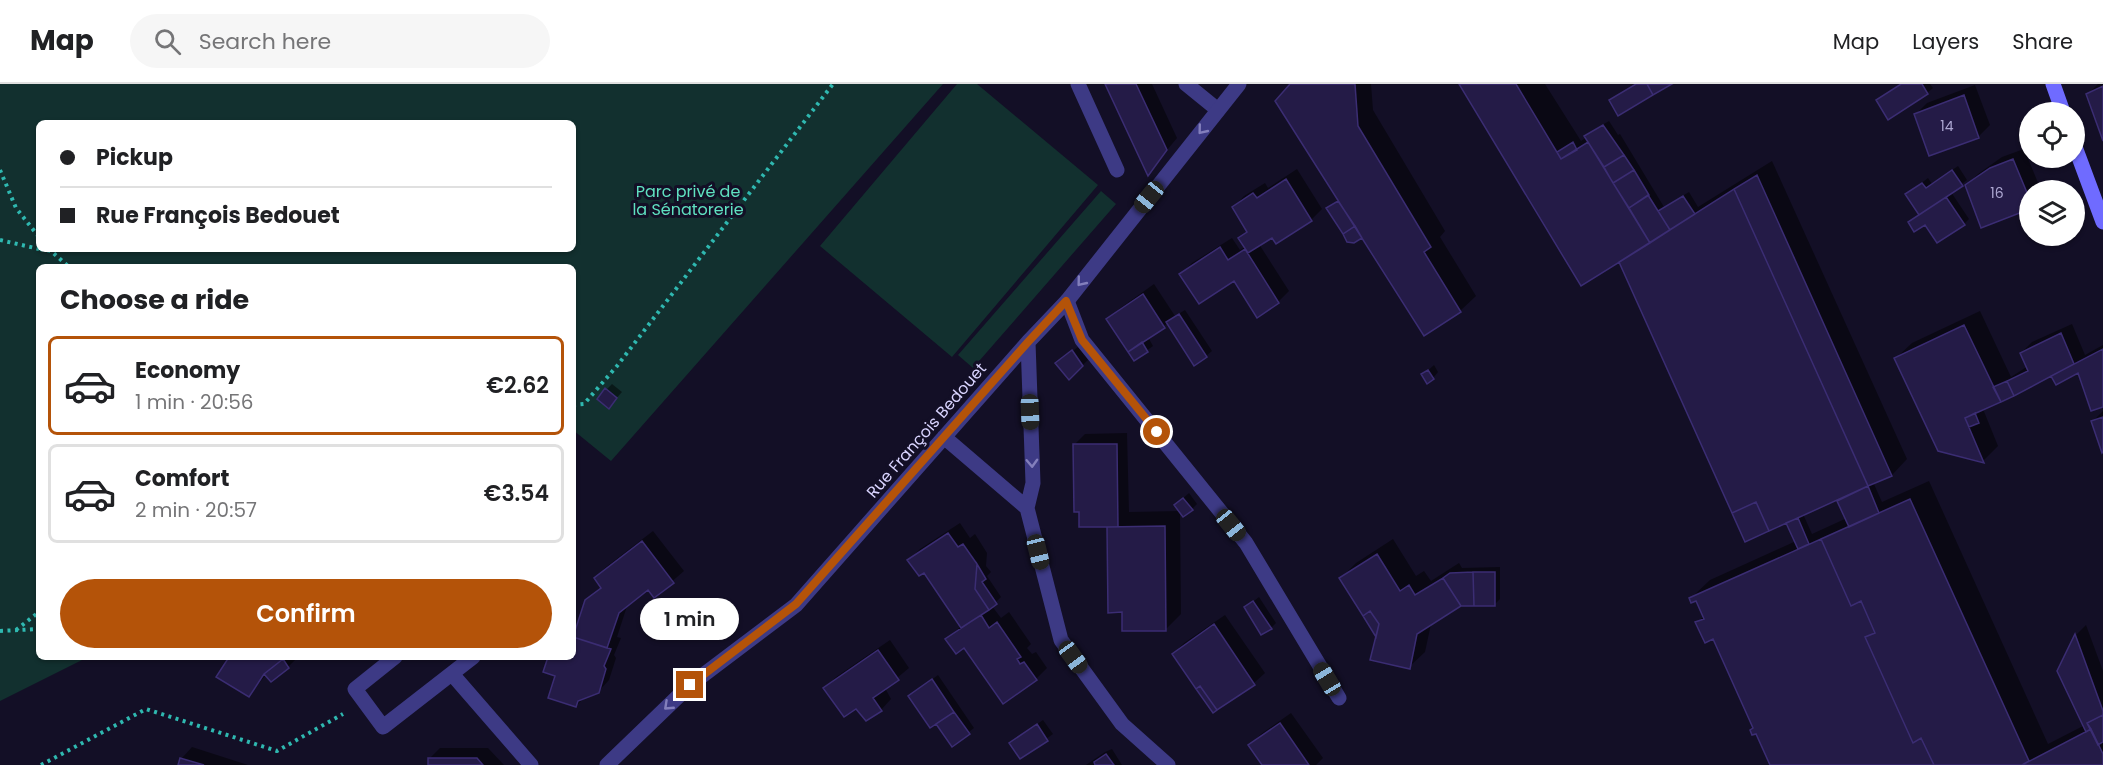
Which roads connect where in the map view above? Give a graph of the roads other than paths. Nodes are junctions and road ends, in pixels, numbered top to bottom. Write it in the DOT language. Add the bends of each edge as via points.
graph roads {
  1 [pos="1078,84"];
  2 [pos="1186,84"];
  3 [pos="1239,84"];
  4 [pos="2053,84"];
  5 [pos="2059,102"];
  6 [pos="1218,110"];
  7 [pos="2083,168"];
  8 [pos="1118,170"];
  9 [pos="2103,222"];
  10 [pos="1066,301"];
  11 [pos="1028,342"];
  12 [pos="944,437"];
  13 [pos="1027,507"];
  14 [pos="391,660"];
  15 [pos="469,660"];
  16 [pos="452,674"];
  17 [pos="1339,698"];
  18 [pos="531,765"];
  19 [pos="607,765"];
  20 [pos="1168,765"];
  1 -- 8 [label="street"];
  2 -- 6 [label="street"];
  3 -- 6 [label="street, Rue François Bedouet"];
  4 -- 5 [label="main road"];
  6 -- 10 [label="street, Rue François Bedouet, one-way"];
  7 -- 9 [label="main road"];
  10 -- 11 [label="street, Rue François Bedouet"];
  10 -- 17 [label="street" via="1082,340 1246,543"];
  11 -- 12 [label="street, Rue François Bedouet"];
  11 -- 13 [label="street, one-way" via="1033,483"];
  12 -- 13 [label="street"];
  12 -- 19 [label="street, Rue François Bedouet, one-way" via="796,604 690,685"];
  13 -- 20 [label="street" via="1060,640 1122,724"];
  14 -- 16 [label="street" via="355,689 384,727"];
  15 -- 16 [label="street"];
  16 -- 18 [label="street"];
}
